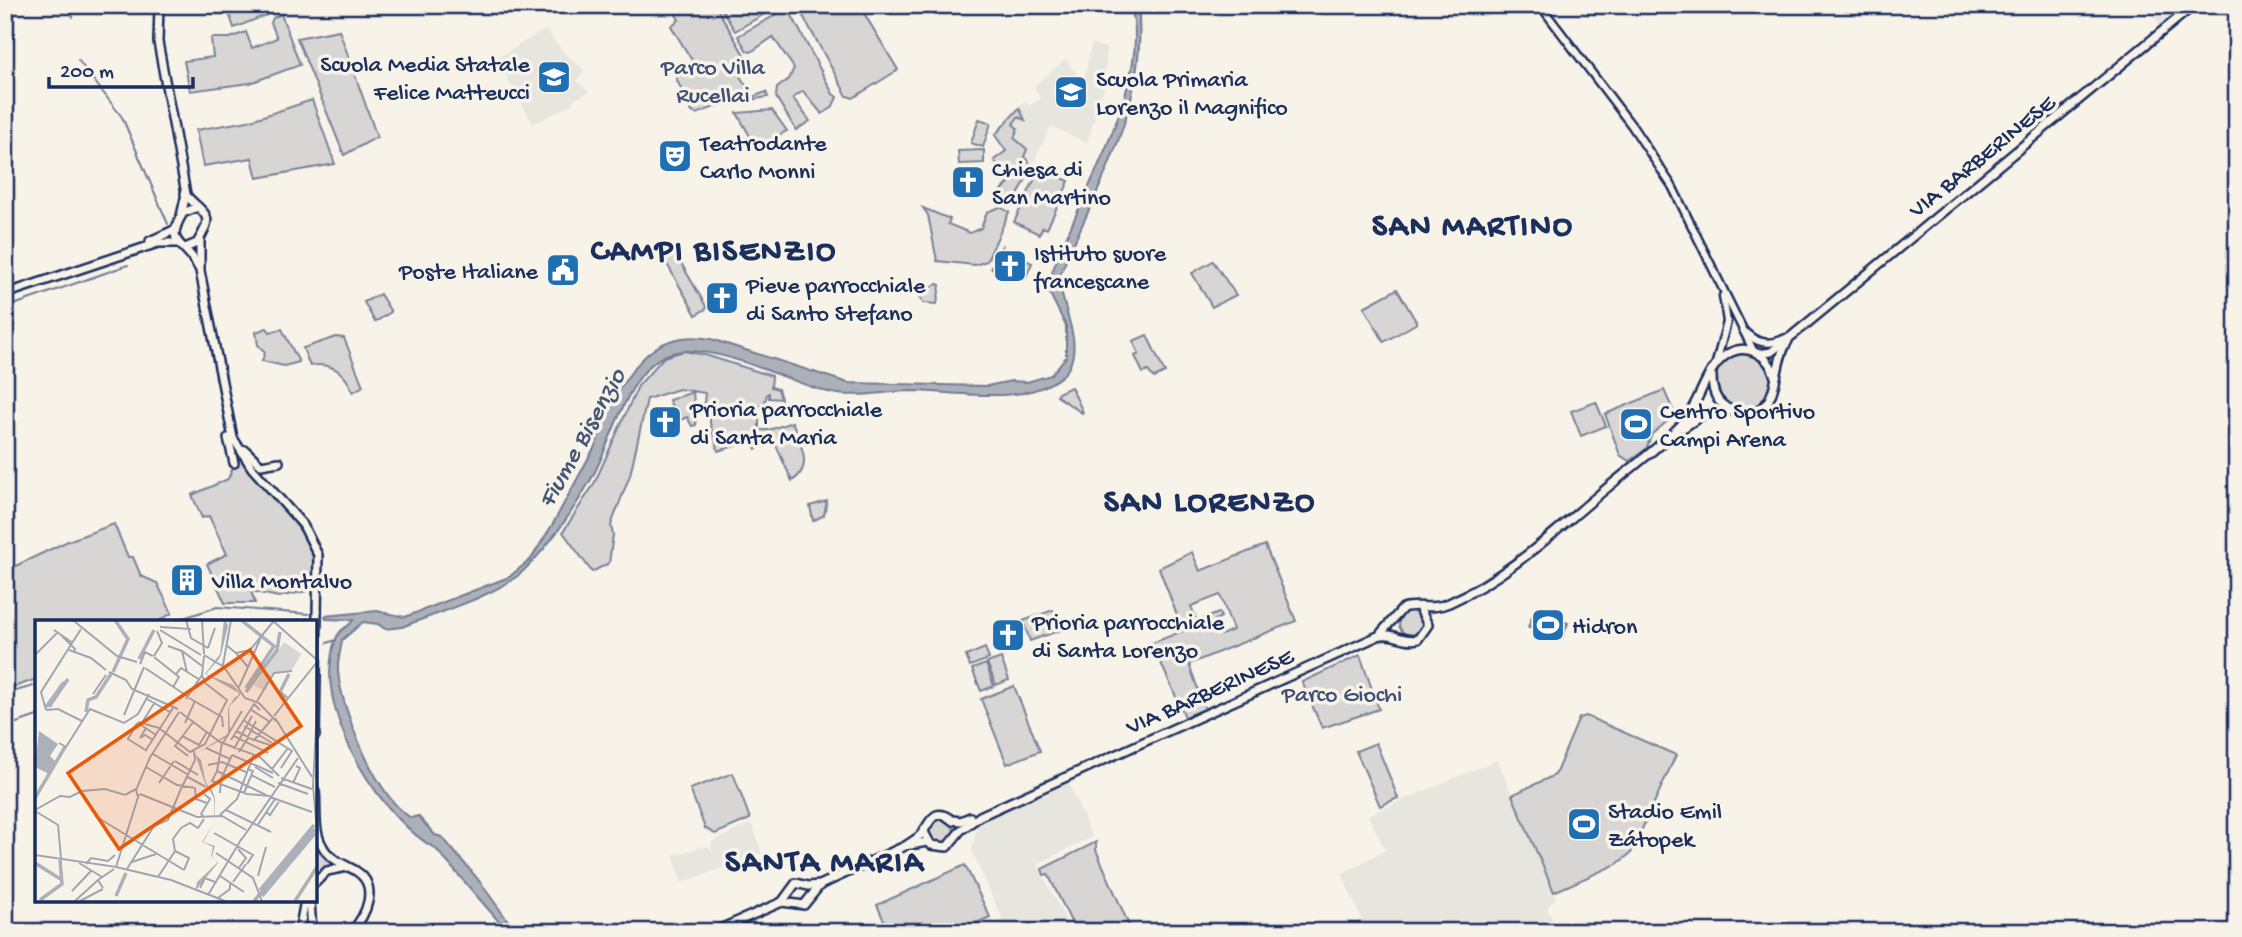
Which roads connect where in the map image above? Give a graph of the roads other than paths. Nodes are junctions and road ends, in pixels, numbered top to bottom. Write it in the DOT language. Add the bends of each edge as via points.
graph roads {
  1 [pos="159,5"];
  2 [pos="1540,5"];
  3 [pos="2194,5"];
  4 [pos="185,194"];
  5 [pos="198,207"];
  6 [pos="181,216"];
  7 [pos="174,230"];
  8 [pos="200,239"];
  9 [pos="177,243"];
  10 [pos="185,248"];
  11 [pos="200,271"];
  12 [pos="1718,277"];
  13 [pos="5,291"];
  14 [pos="1736,319"];
  15 [pos="1793,335"];
  16 [pos="1757,353"];
  17 [pos="1714,370"];
  18 [pos="1775,377"];
  19 [pos="223,393"];
  20 [pos="1730,410"];
  21 [pos="279,462"];
  22 [pos="234,463"];
  23 [pos="1583,510"];
  24 [pos="1448,604"];
  25 [pos="1420,609"];
  26 [pos="1394,620"];
  27 [pos="1428,621"];
  28 [pos="1378,636"];
  29 [pos="1400,636"];
  30 [pos="317,668"];
  31 [pos="1056,779"];
  32 [pos="317,809"];
  33 [pos="952,820"];
  34 [pos="924,832"];
  35 [pos="957,835"];
  36 [pos="927,842"];
  37 [pos="905,846"];
  38 [pos="349,867"];
  39 [pos="317,881"];
  40 [pos="810,890"];
  41 [pos="790,899"];
  42 [pos="309,902"];
  43 [pos="299,932"];
  44 [pos="312,932"];
  45 [pos="351,932"];
  46 [pos="713,932"];
  1 -- 4 [label="main road" via="158,42"];
  2 -- 12 [label="street" via="1650,151"];
  3 -- 15 [label="main road, VIA BARBERINESE"];
  4 -- 5 [label="main road"];
  4 -- 6 [label="main road"];
  5 -- 6 [label="main road"];
  5 -- 8 [label="main road" via="208,220"];
  6 -- 7 [label="main road"];
  7 -- 9 [label="main road"];
  7 -- 13 [label="main road"];
  8 -- 10 [label="main road"];
  8 -- 11 [label="main road"];
  9 -- 10 [label="main road"];
  9 -- 13 [label="main road" via="158,243"];
  10 -- 11 [label="main road"];
  11 -- 19 [label="main road"];
  12 -- 14 [label="street"];
  12 -- 17 [label="street" via="1727,322"];
  14 -- 15 [label="street" via="1760,343"];
  14 -- 16 [label="street"];
  15 -- 16 [label="main road, VIA BARBERINESE" via="1771,352"];
  15 -- 18 [label="main road, VIA BARBERINESE" via="1776,363"];
  16 -- 17 [label="main road, VIA BARBERINESE" via="1733,351"];
  16 -- 18 [label="main road"];
  17 -- 20 [label="main road" via="1713,391"];
  17 -- 23 [label="main road, VIA BARBERINESE" via="1683,423"];
  18 -- 20 [label="main road, VIA BARBERINESE" via="1766,404 1746,413"];
  19 -- 21 [label="main road" via="247,454 264,466"];
  19 -- 22 [label="main road" via="221,407"];
  19 -- 30 [label="main road" via="238,449 306,528 320,568"];
  20 -- 23 [label="main road, VIA BARBERINESE" via="1695,420"];
  23 -- 24 [label="main road, VIA BARBERINESE" via="1509,568"];
  24 -- 25 [label="main road, VIA BARBERINESE"];
  24 -- 27 [label="main road, VIA BARBERINESE"];
  25 -- 26 [label="main road, VIA BARBERINESE" via="1403,608"];
  25 -- 27 [label="main road"];
  26 -- 28 [label="main road, VIA BARBERINESE"];
  26 -- 29 [label="main road"];
  27 -- 29 [label="main road, VIA BARBERINESE" via="1418,639"];
  28 -- 29 [label="main road, VIA BARBERINESE"];
  28 -- 31 [label="main road, VIA BARBERINESE"];
  31 -- 33 [label="main road, VIA BARBERINESE" via="963,821"];
  31 -- 35 [label="main road, VIA BARBERINESE" via="980,816"];
  32 -- 38 [label="main road" via="321,844 334,860"];
  33 -- 34 [label="main road, VIA BARBERINESE" via="943,815 933,817"];
  33 -- 35 [label="main road"];
  34 -- 36 [label="main road"];
  34 -- 37 [label="main road, VIA BARBERINESE"];
  35 -- 36 [label="main road, VIA BARBERINESE" via="945,848"];
  36 -- 37 [label="main road, VIA BARBERINESE"];
  37 -- 40 [label="main road, VIA BARBERINESE"];
  38 -- 39 [label="main road" via="327,871"];
  38 -- 45 [label="main road" via="363,877 369,894 365,913"];
  40 -- 41 [label="main road, VIA BARBERINESE" via="804,905"];
  40 -- 41 [label="main road, VIA BARBERINESE" via="794,884"];
  41 -- 46 [label="main road, VIA BARBERINESE"];
  42 -- 43 [label="main road"];
  42 -- 44 [label="main road"];
}
